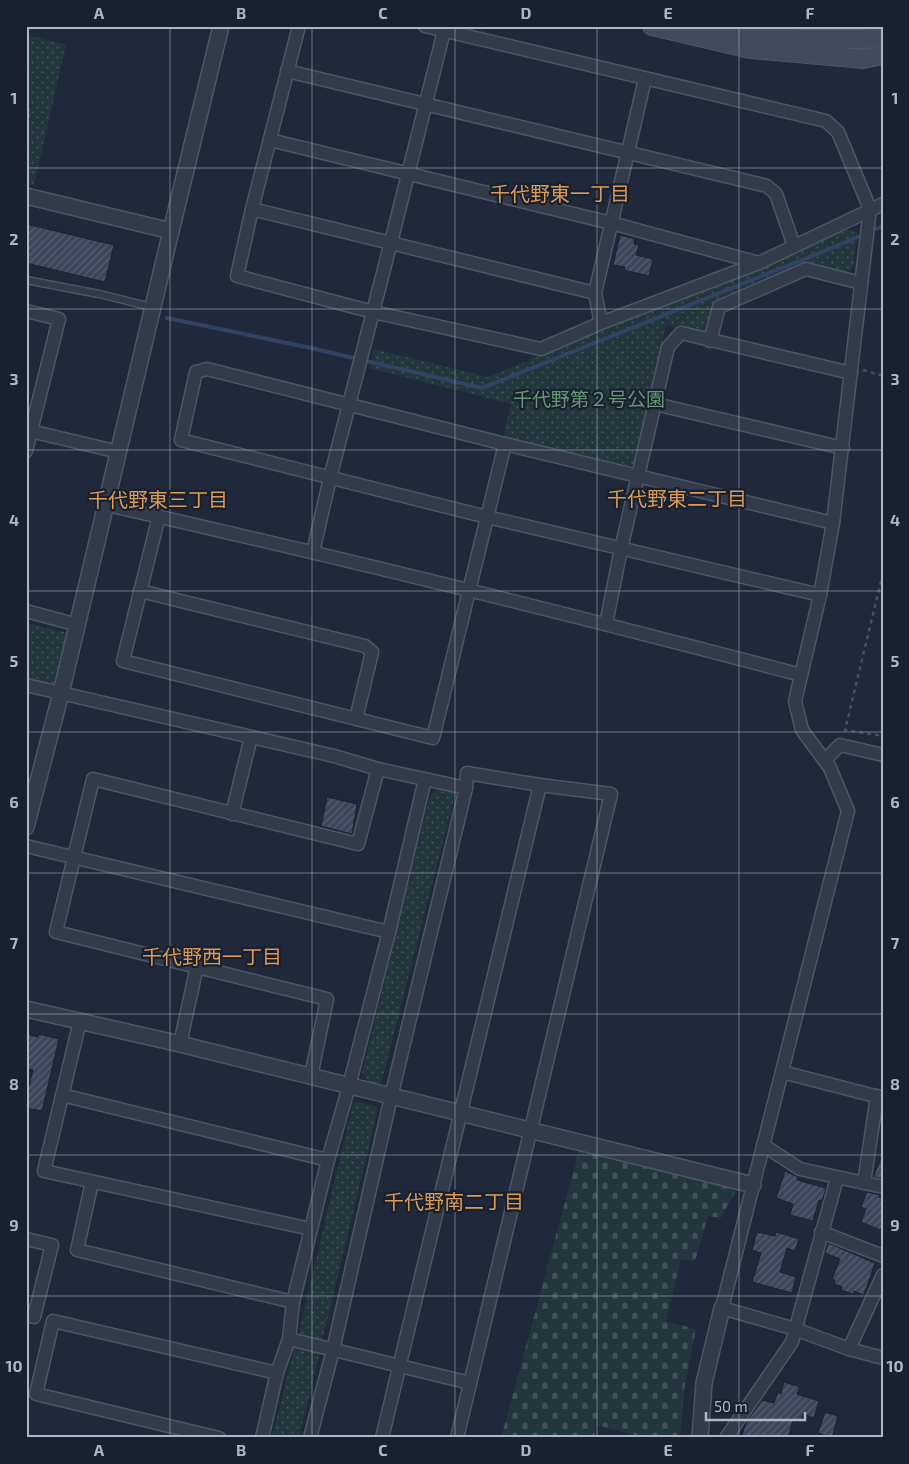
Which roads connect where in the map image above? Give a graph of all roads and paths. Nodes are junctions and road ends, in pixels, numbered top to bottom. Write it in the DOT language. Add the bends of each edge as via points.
graph roads {
  1 [pos="221,26"];
  2 [pos="299,26"];
  3 [pos="425,26"];
  4 [pos="652,26"];
  5 [pos="716,26"];
  6 [pos="444,31"];
  7 [pos="883,37"];
  8 [pos="883,55"];
  9 [pos="287,71"];
  10 [pos="645,79"];
  11 [pos="425,103"];
  12 [pos="26,109"];
  13 [pos="26,129"];
  14 [pos="270,140"];
  15 [pos="627,151"];
  16 [pos="409,174"];
  17 [pos="26,196"];
  18 [pos="883,204"];
  19 [pos="252,209"];
  20 [pos="869,215"];
  21 [pos="611,223"];
  22 [pos="171,231"];
  23 [pos="392,242"];
  24 [pos="794,246"];
  25 [pos="759,263"];
  26 [pos="26,280"];
  27 [pos="861,283"];
  28 [pos="595,293"];
  29 [pos="154,308"];
  30 [pos="26,312"];
  31 [pos="373,312"];
  32 [pos="601,323"];
  33 [pos="710,341"];
  34 [pos="852,370"];
  35 [pos="883,376"];
  36 [pos="349,404"];
  37 [pos="655,404"];
  38 [pos="28,431"];
  39 [pos="505,444"];
  40 [pos="843,448"];
  41 [pos="26,451"];
  42 [pos="119,452"];
  43 [pos="638,475"];
  44 [pos="330,478"];
  45 [pos="107,504"];
  46 [pos="158,516"];
  47 [pos="487,517"];
  48 [pos="833,523"];
  49 [pos="621,549"];
  50 [pos="313,552"];
  51 [pos="883,573"];
  52 [pos="140,591"];
  53 [pos="468,591"];
  54 [pos="820,595"];
  55 [pos="26,611"];
  56 [pos="606,624"];
  57 [pos="78,625"];
  58 [pos="801,675"];
  59 [pos="26,685"];
  60 [pos="61,693"];
  61 [pos="356,719"];
  62 [pos="883,736"];
  63 [pos="251,737"];
  64 [pos="883,755"];
  65 [pos="824,760"];
  66 [pos="378,769"];
  67 [pos="425,779"];
  68 [pos="540,785"];
  69 [pos="466,788"];
  70 [pos="232,814"];
  71 [pos="26,827"];
  72 [pos="26,846"];
  73 [pos="74,856"];
  74 [pos="389,932"];
  75 [pos="197,966"];
  76 [pos="26,1009"];
  77 [pos="80,1021"];
  78 [pos="180,1044"];
  79 [pos="782,1072"];
  80 [pos="311,1076"];
  81 [pos="349,1086"];
  82 [pos="62,1095"];
  83 [pos="391,1097"];
  84 [pos="880,1097"];
  85 [pos="461,1113"];
  86 [pos="530,1129"];
  87 [pos="763,1145"];
  88 [pos="328,1160"];
  89 [pos="837,1178"];
  90 [pos="92,1182"];
  91 [pos="864,1183"];
  92 [pos="753,1184"];
  93 [pos="883,1187"];
  94 [pos="311,1228"];
  95 [pos="821,1232"];
  96 [pos="26,1239"];
  97 [pos="883,1256"];
  98 [pos="883,1275"];
  99 [pos="293,1302"];
  100 [pos="722,1308"];
  101 [pos="26,1316"];
  102 [pos="795,1329"];
  103 [pos="289,1339"];
  104 [pos="850,1349"];
  105 [pos="333,1350"];
  106 [pos="883,1358"];
  107 [pos="400,1366"];
  108 [pos="277,1373"];
  109 [pos="470,1383"];
  110 [pos="219,1438"];
  111 [pos="262,1438"];
  112 [pos="310,1438"];
  113 [pos="382,1438"];
  114 [pos="457,1438"];
  115 [pos="700,1438"];
  116 [pos="726,1438"];
  1 -- 22 [label="street"];
  2 -- 9 [label="street"];
  3 -- 6 [label="street"];
  4 -- 8 [label="main road" via="750,49 863,59"];
  5 -- 7 [label="main road" via="752,35 800,39"];
  6 -- 10 [label="street"];
  6 -- 11 [label="street"];
  9 -- 11 [label="street"];
  9 -- 14 [label="street"];
  10 -- 15 [label="street"];
  10 -- 20 [label="street" via="826,120 838,132"];
  11 -- 15 [label="street"];
  11 -- 16 [label="street"];
  12 -- 13 [label="path" via="30,110"];
  14 -- 16 [label="street"];
  14 -- 19 [label="street"];
  15 -- 21 [label="street"];
  15 -- 24 [label="street" via="767,186 776,194"];
  16 -- 21 [label="street"];
  16 -- 23 [label="street"];
  17 -- 22 [label="street"];
  18 -- 20 [label="street"];
  19 -- 23 [label="street"];
  19 -- 31 [label="street" via="237,276"];
  20 -- 24 [label="street"];
  20 -- 27 [label="street"];
  21 -- 25 [label="street"];
  21 -- 28 [label="street"];
  22 -- 29 [label="street"];
  23 -- 28 [label="street"];
  23 -- 31 [label="street"];
  24 -- 25 [label="street"];
  25 -- 32 [label="street"];
  26 -- 29 [label="lane"];
  27 -- 33 [label="street" via="806,269 719,308"];
  27 -- 34 [label="street"];
  28 -- 32 [label="street"];
  29 -- 42 [label="street"];
  30 -- 38 [label="street" via="59,319"];
  31 -- 32 [label="street" via="541,349"];
  31 -- 36 [label="street"];
  33 -- 34 [label="street"];
  33 -- 37 [label="street" via="681,333 668,347"];
  34 -- 35 [label="path"];
  34 -- 40 [label="street"];
  36 -- 39 [label="street"];
  36 -- 44 [label="street"];
  36 -- 44 [label="street" via="207,369 196,372 181,440"];
  37 -- 40 [label="street"];
  37 -- 43 [label="street"];
  38 -- 41 [label="street"];
  38 -- 42 [label="street"];
  39 -- 43 [label="street"];
  39 -- 47 [label="street"];
  40 -- 48 [label="street"];
  42 -- 45 [label="street"];
  43 -- 48 [label="street"];
  43 -- 49 [label="street"];
  44 -- 47 [label="street"];
  44 -- 50 [label="street"];
  45 -- 46 [label="street"];
  45 -- 57 [label="street"];
  46 -- 50 [label="street"];
  46 -- 52 [label="street"];
  47 -- 49 [label="street"];
  47 -- 53 [label="street"];
  48 -- 54 [label="street"];
  49 -- 54 [label="street"];
  49 -- 56 [label="street"];
  50 -- 53 [label="street"];
  51 -- 62 [label="path" via="845,730"];
  52 -- 61 [label="street" via="365,646 372,652"];
  52 -- 61 [label="street" via="123,661"];
  53 -- 56 [label="street"];
  53 -- 61 [label="street" via="433,738"];
  54 -- 58 [label="street"];
  55 -- 57 [label="street"];
  56 -- 58 [label="street"];
  57 -- 60 [label="street"];
  58 -- 65 [label="street" via="794,701 802,730"];
  59 -- 60 [label="street"];
  60 -- 63 [label="street"];
  60 -- 71 [label="street"];
  63 -- 66 [label="street"];
  63 -- 70 [label="street"];
  64 -- 65 [label="street" via="840,745"];
  65 -- 79 [label="street" via="848,811"];
  66 -- 67 [label="street"];
  66 -- 70 [label="street" via="358,844"];
  67 -- 69 [label="street"];
  67 -- 74 [label="street"];
  68 -- 69 [label="street" via="467,773"];
  68 -- 85 [label="street"];
  68 -- 86 [label="street" via="611,794"];
  69 -- 83 [label="street"];
  70 -- 73 [label="street" via="93,779"];
  72 -- 73 [label="street"];
  73 -- 74 [label="street"];
  73 -- 75 [label="street" via="56,932"];
  74 -- 81 [label="street"];
  75 -- 78 [label="street"];
  75 -- 80 [label="street" via="327,998"];
  76 -- 77 [label="street"];
  77 -- 78 [label="street"];
  77 -- 82 [label="street"];
  78 -- 80 [label="street"];
  79 -- 84 [label="street"];
  79 -- 87 [label="street"];
  80 -- 81 [label="street"];
  81 -- 83 [label="street"];
  81 -- 88 [label="street"];
  82 -- 88 [label="street"];
  82 -- 90 [label="street" via="44,1171"];
  83 -- 85 [label="street"];
  83 -- 105 [label="street"];
  84 -- 91 [label="street"];
  85 -- 86 [label="street"];
  85 -- 107 [label="street"];
  86 -- 92 [label="street"];
  86 -- 109 [label="street"];
  87 -- 89 [label="street" via="800,1169"];
  87 -- 92 [label="street"];
  88 -- 94 [label="street"];
  89 -- 91 [label="street"];
  89 -- 95 [label="street"];
  90 -- 94 [label="street"];
  90 -- 99 [label="street" via="77,1250"];
  91 -- 93 [label="street"];
  92 -- 100 [label="street"];
  94 -- 99 [label="street"];
  95 -- 97 [label="street"];
  95 -- 102 [label="street"];
  96 -- 101 [label="street" via="52,1245 34,1317"];
  98 -- 104 [label="street"];
  99 -- 103 [label="street"];
  100 -- 102 [label="street"];
  100 -- 115 [label="street" via="704,1383"];
  102 -- 104 [label="street"];
  102 -- 116 [label="street" via="792,1342"];
  103 -- 105 [label="street"];
  103 -- 108 [label="street"];
  104 -- 106 [label="street"];
  105 -- 107 [label="street"];
  105 -- 112 [label="street"];
  107 -- 109 [label="street"];
  107 -- 113 [label="street"];
  108 -- 110 [label="street" via="53,1321 36,1394"];
  108 -- 111 [label="street"];
  109 -- 114 [label="street"];
}
